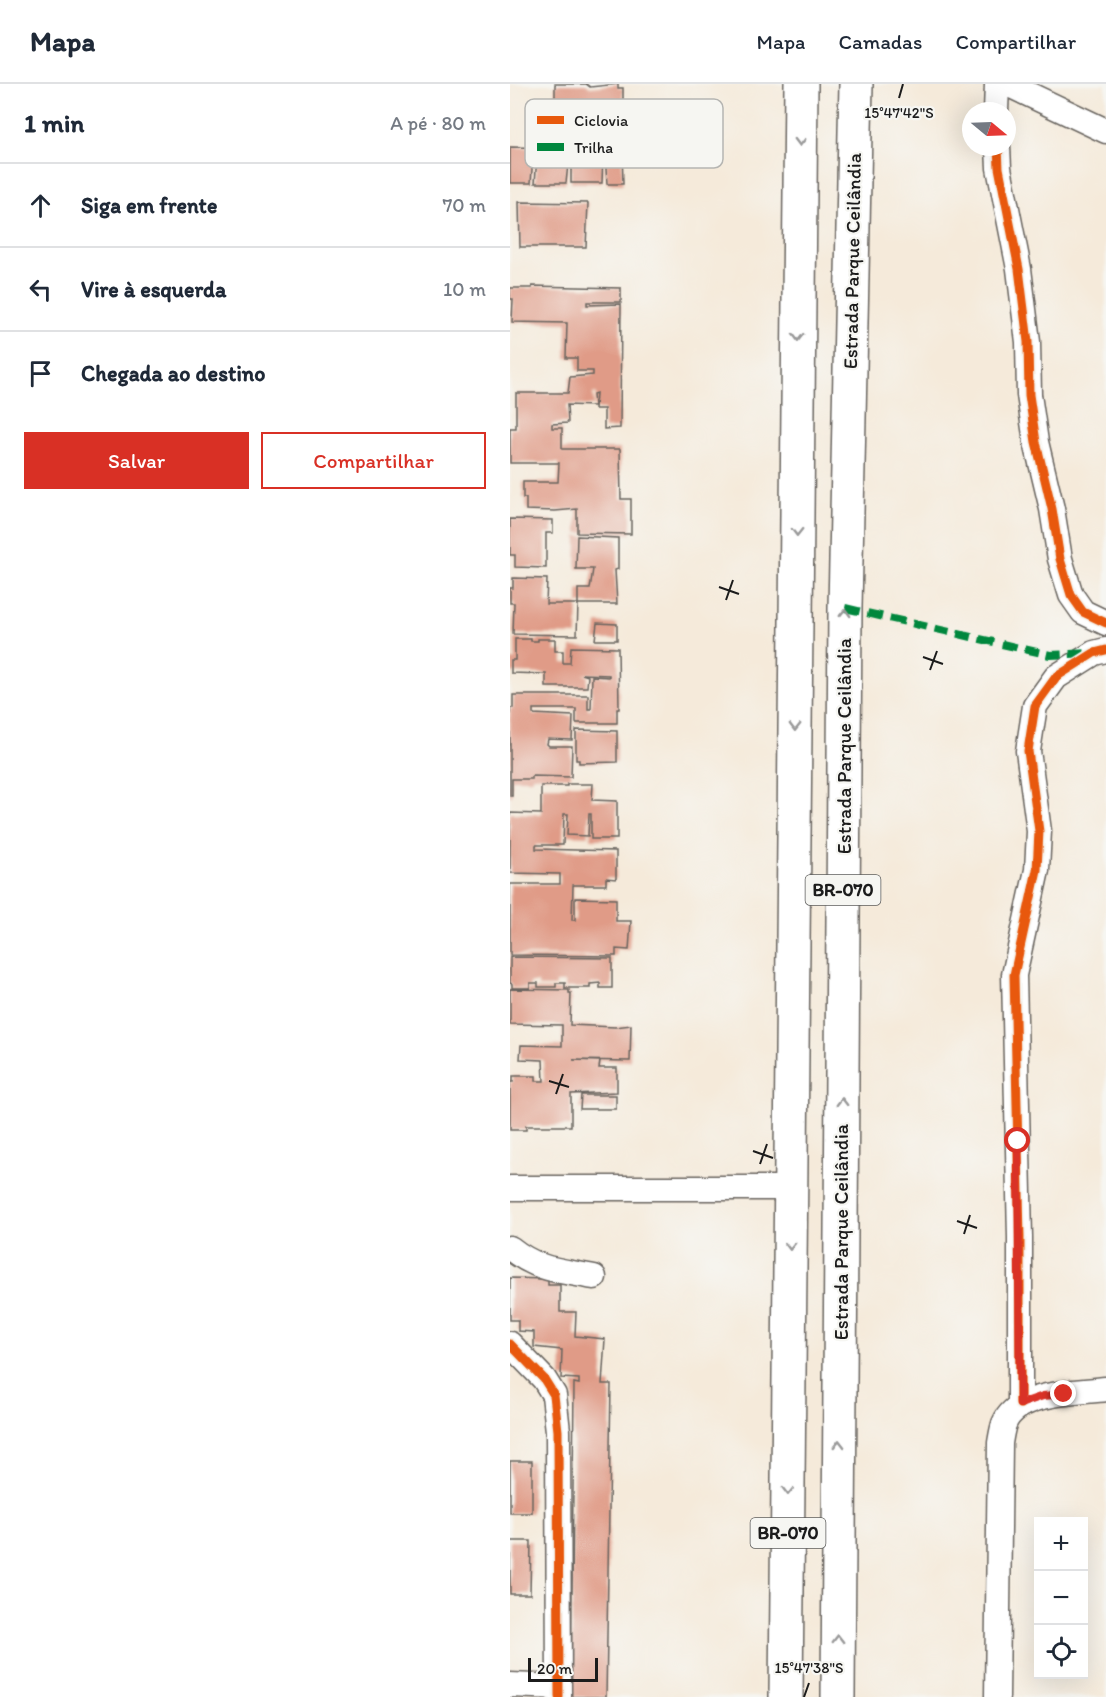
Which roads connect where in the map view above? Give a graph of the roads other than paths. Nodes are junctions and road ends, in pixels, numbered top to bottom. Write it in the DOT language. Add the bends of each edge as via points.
graph roads {
  1 [pos="801,84"];
  2 [pos="856,84"];
  3 [pos="997,84"];
  4 [pos="1007,84"];
  5 [pos="996,102"];
  6 [pos="1106,131"];
  7 [pos="998,156"];
  8 [pos="1106,623"];
  9 [pos="1106,650"];
  10 [pos="510,1188"];
  11 [pos="791,1188"];
  12 [pos="510,1248"];
  13 [pos="594,1277"];
  14 [pos="510,1344"];
  15 [pos="1106,1389"];
  16 [pos="1020,1404"];
  17 [pos="510,1685"];
  18 [pos="558,1692"];
  19 [pos="786,1697"];
  20 [pos="837,1697"];
  21 [pos="997,1697"];
  1 -- 11 [label="highway, BR-070, one-way"];
  20 -- 2 [label="highway, Estrada Parque Ceilândia / BR-070, one-way" via="845,608"];
  3 -- 5 [label="street"];
  4 -- 6 [label="street"];
  7 -- 8 [label="street" via="1020,279 1036,442 1060,559 1071,595 1083,612"];
  9 -- 16 [label="street" via="1056,676 1035,706 1028,751 1039,831 1037,870 1014,975"];
  10 -- 11 [label="street"];
  11 -- 19 [label="highway, BR-070, one-way"];
  12 -- 13 [label="street" via="540,1267"];
  14 -- 18 [label="street" via="554,1395 558,1431"];
  15 -- 16 [label="street" via="1043,1396"];
  16 -- 21 [label="street" via="1004,1422 1000,1443"];
  17 -- 18 [label="street"];
}
